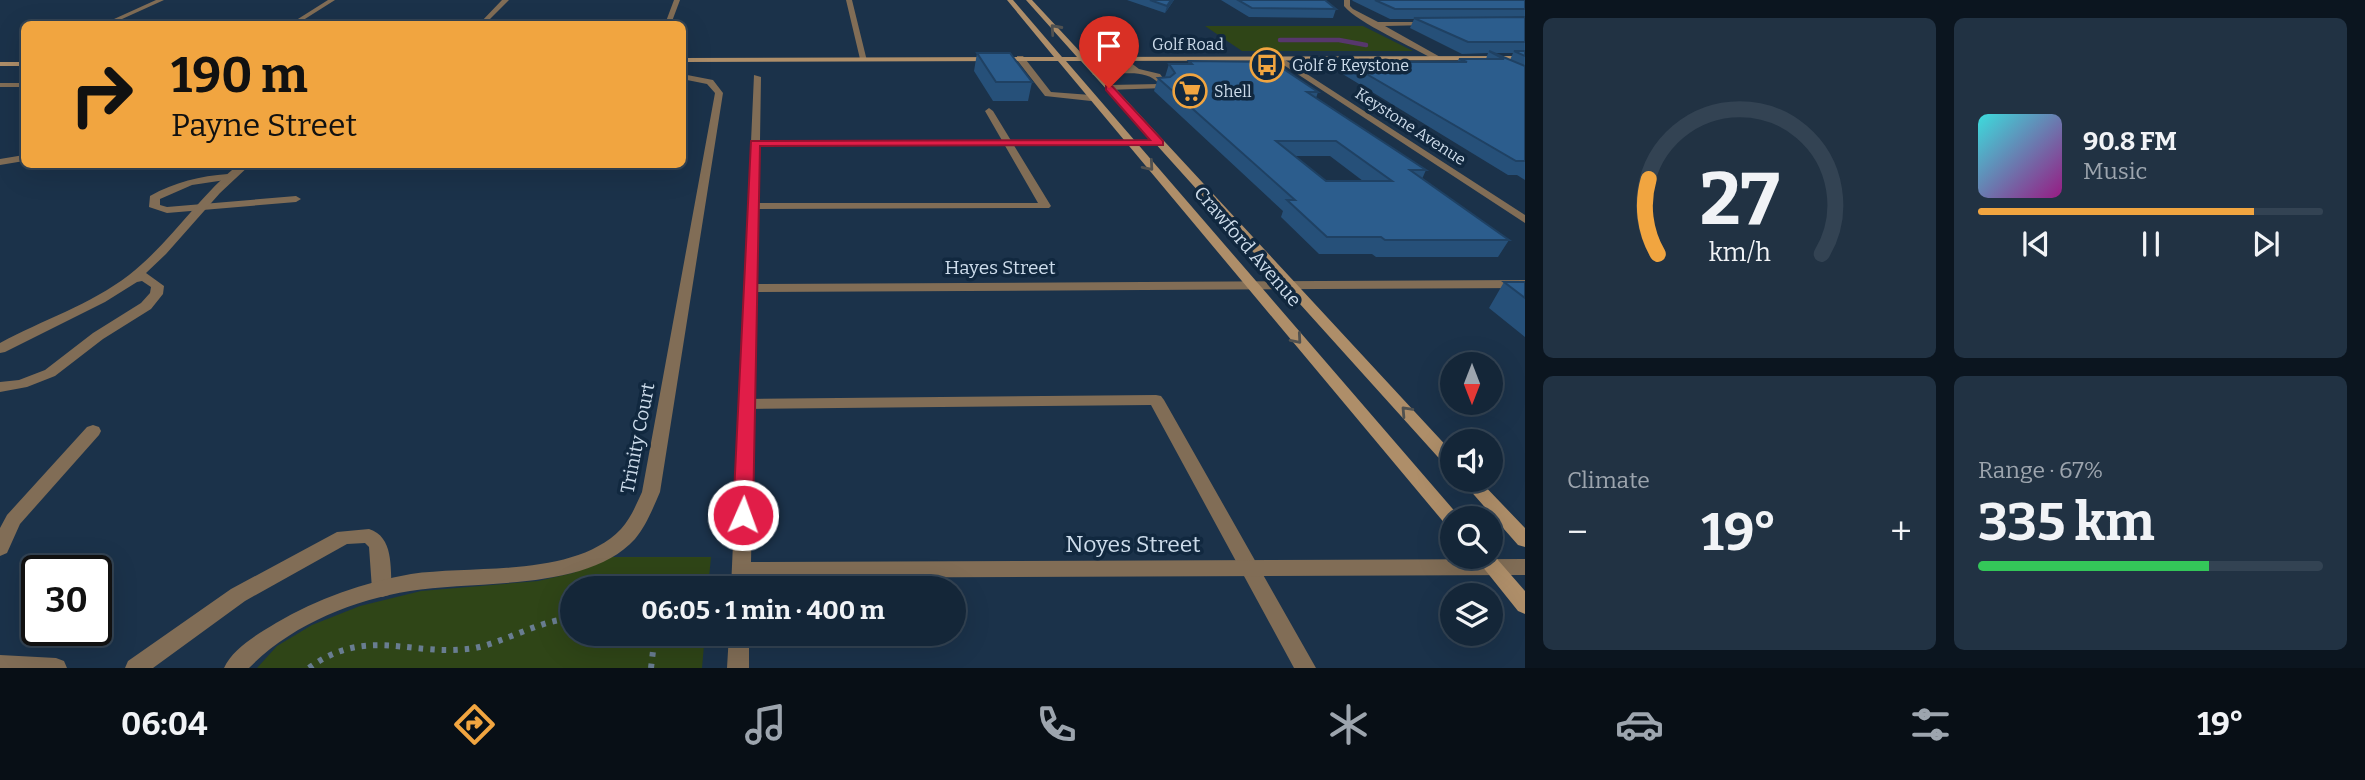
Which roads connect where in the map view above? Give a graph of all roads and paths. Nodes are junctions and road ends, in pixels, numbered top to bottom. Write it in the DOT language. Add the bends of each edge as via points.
graph roads {
  1 [pos="161,0"];
  2 [pos="332,0"];
  3 [pos="506,0"];
  4 [pos="677,0"];
  5 [pos="849,0"];
  6 [pos="1010,0"];
  7 [pos="1029,0"];
  8 [pos="1348,0"];
  9 [pos="113,21"];
  10 [pos="298,21"];
  11 [pos="485,21"];
  12 [pos="669,21"];
  13 [pos="1374,23"];
  14 [pos="1443,23"];
  15 [pos="1020,58"];
  16 [pos="1057,58"];
  17 [pos="1081,58"];
  18 [pos="1122,58"];
  19 [pos="1279,58"];
  20 [pos="1438,58"];
  21 [pos="1486,58"];
  22 [pos="1525,58"];
  23 [pos="863,59"];
  24 [pos="686,60"];
  25 [pos="21,63"];
  26 [pos="0,64"];
  27 [pos="1506,67"];
  28 [pos="1136,71"];
  29 [pos="1096,74"];
  30 [pos="686,77"];
  31 [pos="757,77"];
  32 [pos="0,85"];
  33 [pos="21,85"];
  34 [pos="1109,88"];
  35 [pos="1091,98"];
  36 [pos="989,111"];
  37 [pos="755,143"];
  38 [pos="1008,143"];
  39 [pos="1130,143"];
  40 [pos="1159,143"];
  41 [pos="21,158"];
  42 [pos="0,162"];
  43 [pos="240,168"];
  44 [pos="228,177"];
  45 [pos="296,199"];
  46 [pos="201,206"];
  47 [pos="753,206"];
  48 [pos="1525,220"];
  49 [pos="134,278"];
  50 [pos="1250,284"];
  51 [pos="1289,284"];
  52 [pos="1525,284"];
  53 [pos="750,288"];
  54 [pos="0,349"];
  55 [pos="0,387"];
  56 [pos="747,404"];
  57 [pos="93,431"];
  58 [pos="1440,449"];
  59 [pos="1480,492"];
  60 [pos="1440,506"];
  61 [pos="6,522"];
  62 [pos="1525,540"];
  63 [pos="0,548"];
  64 [pos="1440,563"];
  65 [pos="1503,564"];
  66 [pos="1525,567"];
  67 [pos="1249,568"];
  68 [pos="1494,569"];
  69 [pos="741,576"];
  70 [pos="880,576"];
  71 [pos="382,589"];
  72 [pos="1525,605"];
  73 [pos="560,619"];
  74 [pos="654,646"];
  75 [pos="739,646"];
  76 [pos="0,665"];
  77 [pos="56,668"];
  78 [pos="136,668"];
  79 [pos="235,668"];
  80 [pos="309,668"];
  81 [pos="652,668"];
  82 [pos="738,668"];
  83 [pos="1305,668"];
  1 -- 9 [label="street"];
  2 -- 10 [label="street"];
  3 -- 11 [label="street"];
  4 -- 12 [label="street"];
  5 -- 23 [label="street"];
  6 -- 16 [label="main road, Crawford Avenue"];
  17 -- 7 [label="main road, Crawford Avenue, one-way"];
  8 -- 13 [label="street" via="1347,6"];
  13 -- 14 [label="street"];
  13 -- 20 [label="street"];
  15 -- 16 [label="main road, Golf Road"];
  15 -- 23 [label="main road, Golf Road"];
  15 -- 35 [label="street" via="1048,94"];
  16 -- 17 [label="main road, Golf Road"];
  16 -- 35 [label="main road, Crawford Avenue"];
  17 -- 18 [label="main road, Golf Road"];
  17 -- 29 [label="main road, Crawford Avenue"];
  18 -- 19 [label="main road, Golf Road"];
  18 -- 28 [label="street"];
  19 -- 20 [label="main road, Golf Road"];
  19 -- 48 [label="street, Keystone Avenue"];
  20 -- 21 [label="main road, Golf Road"];
  21 -- 22 [label="main road, Golf Road"];
  21 -- 27 [label="street"];
  23 -- 24 [label="main road, Golf Road"];
  25 -- 26 [label="main road"];
  28 -- 29 [label="street"];
  28 -- 34 [label="street" via="1154,74 1165,86"];
  29 -- 34 [label="main road, Crawford Avenue"];
  30 -- 71 [label="street, Trinity Court" via="710,82 719,93 651,492 636,524 622,540 570,565"];
  31 -- 37 [label="street"];
  32 -- 33 [label="street"];
  34 -- 40 [label="main road, Crawford Avenue"];
  35 -- 39 [label="main road, Crawford Avenue"];
  36 -- 38 [label="street"];
  37 -- 38 [label="street"];
  37 -- 47 [label="street"];
  38 -- 39 [label="street"];
  38 -- 47 [label="street" via="1045,206"];
  39 -- 40 [label="street"];
  39 -- 50 [label="main road, Crawford Avenue, one-way"];
  40 -- 51 [label="main road, Crawford Avenue"];
  41 -- 42 [label="street"];
  43 -- 44 [label="street"];
  44 -- 46 [label="street"];
  44 -- 46 [label="street" via="195,179 154,198 155,207 167,210"];
  45 -- 46 [label="street"];
  46 -- 49 [label="street"];
  47 -- 53 [label="street"];
  49 -- 54 [label="street"];
  49 -- 55 [label="street" via="145,277 158,286 146,306 50,373"];
  50 -- 51 [label="street, Hayes Street"];
  50 -- 53 [label="street, Hayes Street"];
  50 -- 60 [label="main road, Crawford Avenue, one-way"];
  51 -- 52 [label="street, Hayes Street"];
  58 -- 51 [label="main road, Crawford Avenue, one-way"];
  53 -- 56 [label="street"];
  56 -- 67 [label="street" via="1156,400"];
  56 -- 69 [label="street"];
  57 -- 61 [label="street"];
  59 -- 62 [label="main road"];
  61 -- 63 [label="street"];
  64 -- 67 [label="street, Noyes Street"];
  65 -- 66 [label="street, Noyes Street"];
  67 -- 70 [label="street, Noyes Street"];
  67 -- 83 [label="street"];
  68 -- 72 [label="main road"];
  71 -- 78 [label="street" via="378,544 369,536 344,537 238,595"];
  71 -- 79 [label="street, Trinity Court" via="308,615"];
  73 -- 80 [label="path" via="463,650 383,643 350,648 317,660"];
  74 -- 81 [label="path"];
  75 -- 82 [label="street"];
  76 -- 77 [label="street"];
}
